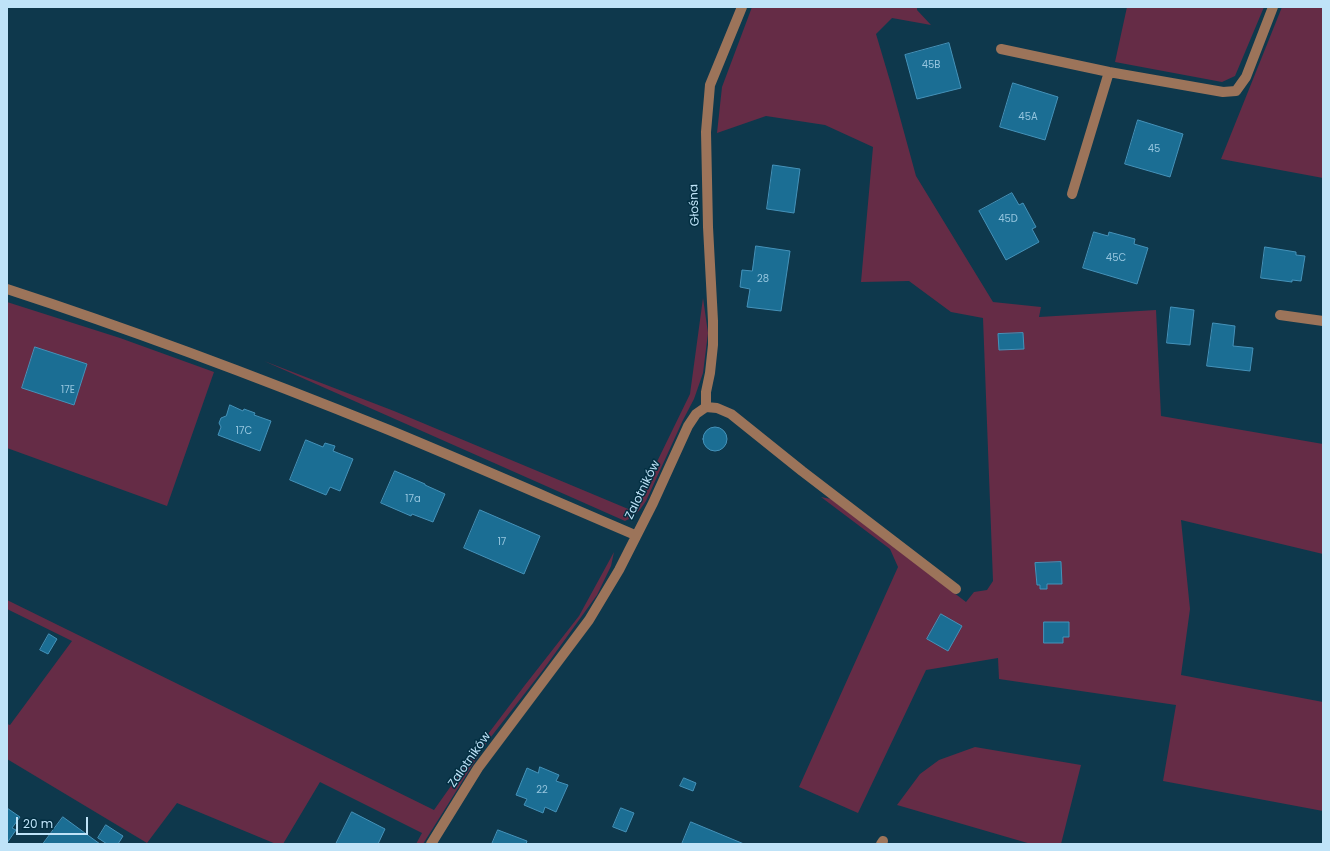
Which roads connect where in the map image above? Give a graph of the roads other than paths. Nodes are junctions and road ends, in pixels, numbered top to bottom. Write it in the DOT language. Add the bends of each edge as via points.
graph roads {
  1 [pos="742,7"];
  2 [pos="1273,7"];
  3 [pos="1001,49"];
  4 [pos="1109,72"];
  5 [pos="1072,194"];
  6 [pos="7,289"];
  7 [pos="1280,315"];
  8 [pos="1323,321"];
  9 [pos="706,407"];
  10 [pos="635,535"];
  11 [pos="956,589"];
  12 [pos="431,844"];
  1 -- 9 [label="street, Głośna" via="710,85 706,132 713,321"];
  2 -- 4 [label="street" via="1246,77 1236,91 1223,92"];
  3 -- 4 [label="street"];
  4 -- 5 [label="street"];
  6 -- 10 [label="street" via="215,362 388,430"];
  7 -- 8 [label="street"];
  9 -- 10 [label="street, Zalotników" via="696,414 688,426 653,503"];
  9 -- 11 [label="street" via="718,408 731,414"];
  10 -- 12 [label="street, Zalotników" via="619,570 590,620 478,768"];
}
